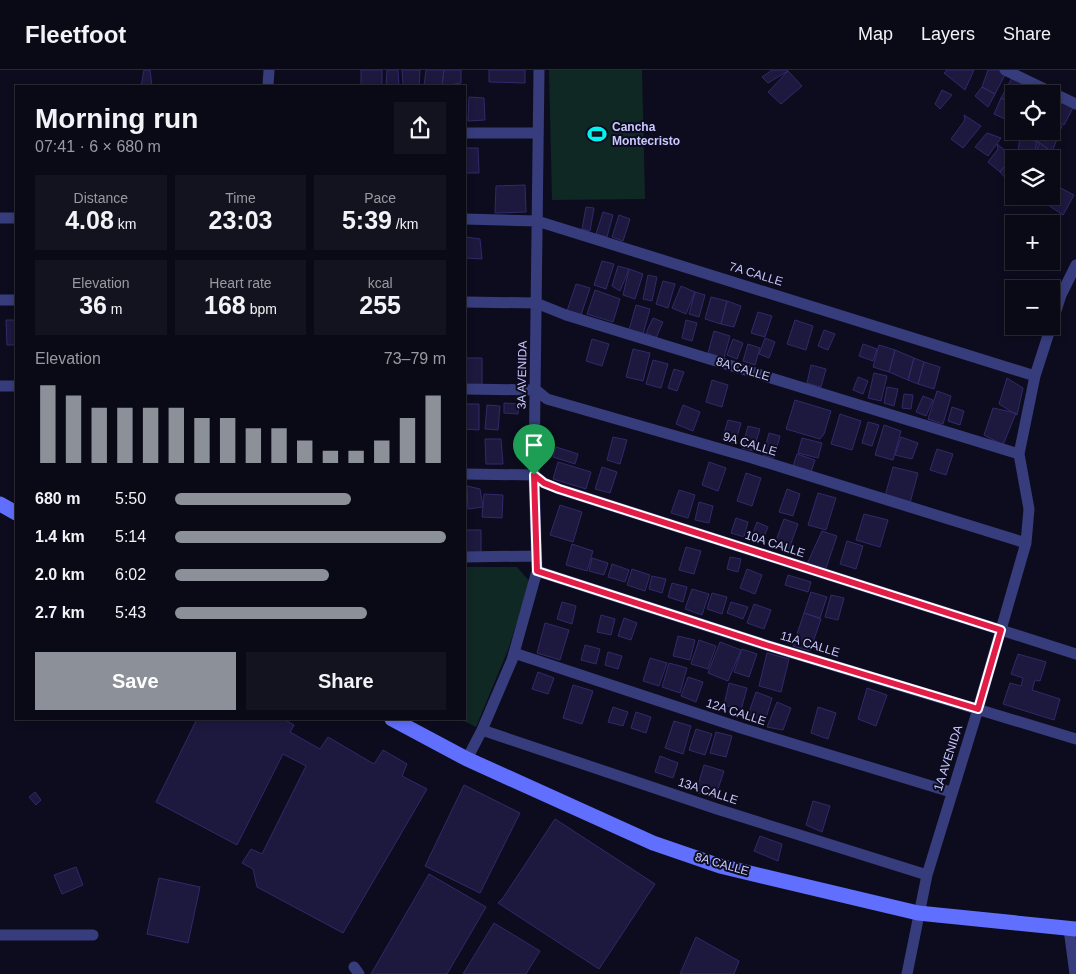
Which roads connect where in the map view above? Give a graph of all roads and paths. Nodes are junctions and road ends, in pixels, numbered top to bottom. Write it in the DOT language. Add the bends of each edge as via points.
graph roads {
  1 [pos="269,70"];
  2 [pos="539,70"];
  3 [pos="1005,70"];
  4 [pos="268,85"];
  5 [pos="1076,104"];
  6 [pos="466,133"];
  7 [pos="538,133"];
  8 [pos="0,218"];
  9 [pos="15,218"];
  10 [pos="466,219"];
  11 [pos="537,221"];
  12 [pos="1076,265"];
  13 [pos="0,300"];
  14 [pos="15,300"];
  15 [pos="466,302"];
  16 [pos="536,303"];
  17 [pos="1035,376"];
  18 [pos="0,386"];
  19 [pos="15,386"];
  20 [pos="466,389"];
  21 [pos="536,390"];
  22 [pos="1019,454"];
  23 [pos="466,474"];
  24 [pos="534,475"];
  25 [pos="0,504"];
  26 [pos="15,512"];
  27 [pos="1026,543"];
  28 [pos="536,556"];
  29 [pos="466,557"];
  30 [pos="537,571"];
  31 [pos="1001,630"];
  32 [pos="514,653"];
  33 [pos="1076,654"];
  34 [pos="978,709"];
  35 [pos="394,720"];
  36 [pos="482,730"];
  37 [pos="1076,739"];
  38 [pos="467,759"];
  39 [pos="951,792"];
  40 [pos="927,874"];
  41 [pos="918,913"];
  42 [pos="1072,929"];
  43 [pos="0,934"];
  44 [pos="93,935"];
  45 [pos="907,974"];
  46 [pos="1075,974"];
  1 -- 4 [label="street"];
  2 -- 7 [label="street, 3A AVENIDA"];
  3 -- 5 [label="street"];
  6 -- 7 [label="street"];
  7 -- 11 [label="street, 3A AVENIDA"];
  8 -- 9 [label="street"];
  10 -- 11 [label="street, 7A CALLE"];
  11 -- 16 [label="street, 3A AVENIDA"];
  11 -- 17 [label="street, 7A CALLE"];
  12 -- 17 [label="street, 1A AVENIDA" via="1061,295"];
  13 -- 14 [label="street"];
  15 -- 16 [label="street, 8A CALLE"];
  16 -- 21 [label="street, 3A AVENIDA"];
  16 -- 22 [label="street, 8A CALLE" via="566,315"];
  17 -- 22 [label="street, 1A AVENIDA"];
  18 -- 19 [label="street"];
  20 -- 21 [label="street, 9A CALLE"];
  21 -- 24 [label="street, 3A AVENIDA"];
  21 -- 27 [label="street, 9A CALLE" via="547,399 752,458"];
  22 -- 27 [label="street, 1A AVENIDA" via="1029,509"];
  23 -- 24 [label="street, 10A CALLE"];
  24 -- 28 [label="street, 3A AVENIDA"];
  24 -- 31 [label="street, 10A CALLE" via="559,489"];
  25 -- 26 [label="street"];
  27 -- 31 [label="street, 1A AVENIDA"];
  28 -- 29 [label="street"];
  28 -- 30 [label="street, 3A AVENIDA"];
  30 -- 32 [label="street, 3A AVENIDA"];
  30 -- 34 [label="street, 11A CALLE"];
  31 -- 33 [label="street, 10A CALLE"];
  31 -- 34 [label="street, 1A AVENIDA"];
  32 -- 36 [label="street, 3A AVENIDA"];
  32 -- 39 [label="street, 12A CALLE" via="741,728"];
  34 -- 37 [label="street, 11A CALLE"];
  34 -- 39 [label="street, 1A AVENIDA"];
  35 -- 38 [label="street, 8A CALLE"];
  36 -- 38 [label="street, 3A AVENIDA"];
  36 -- 40 [label="street, 13A CALLE" via="717,809"];
  38 -- 41 [label="street, 8A CALLE" via="654,843 720,866"];
  39 -- 40 [label="street, 1A AVENIDA"];
  40 -- 41 [label="street, 1A AVENIDA"];
  41 -- 42 [label="street, 8A CALLE"];
  41 -- 45 [label="street, 1A AVENIDA"];
  42 -- 46 [label="street"];
  43 -- 44 [label="street"];
}
